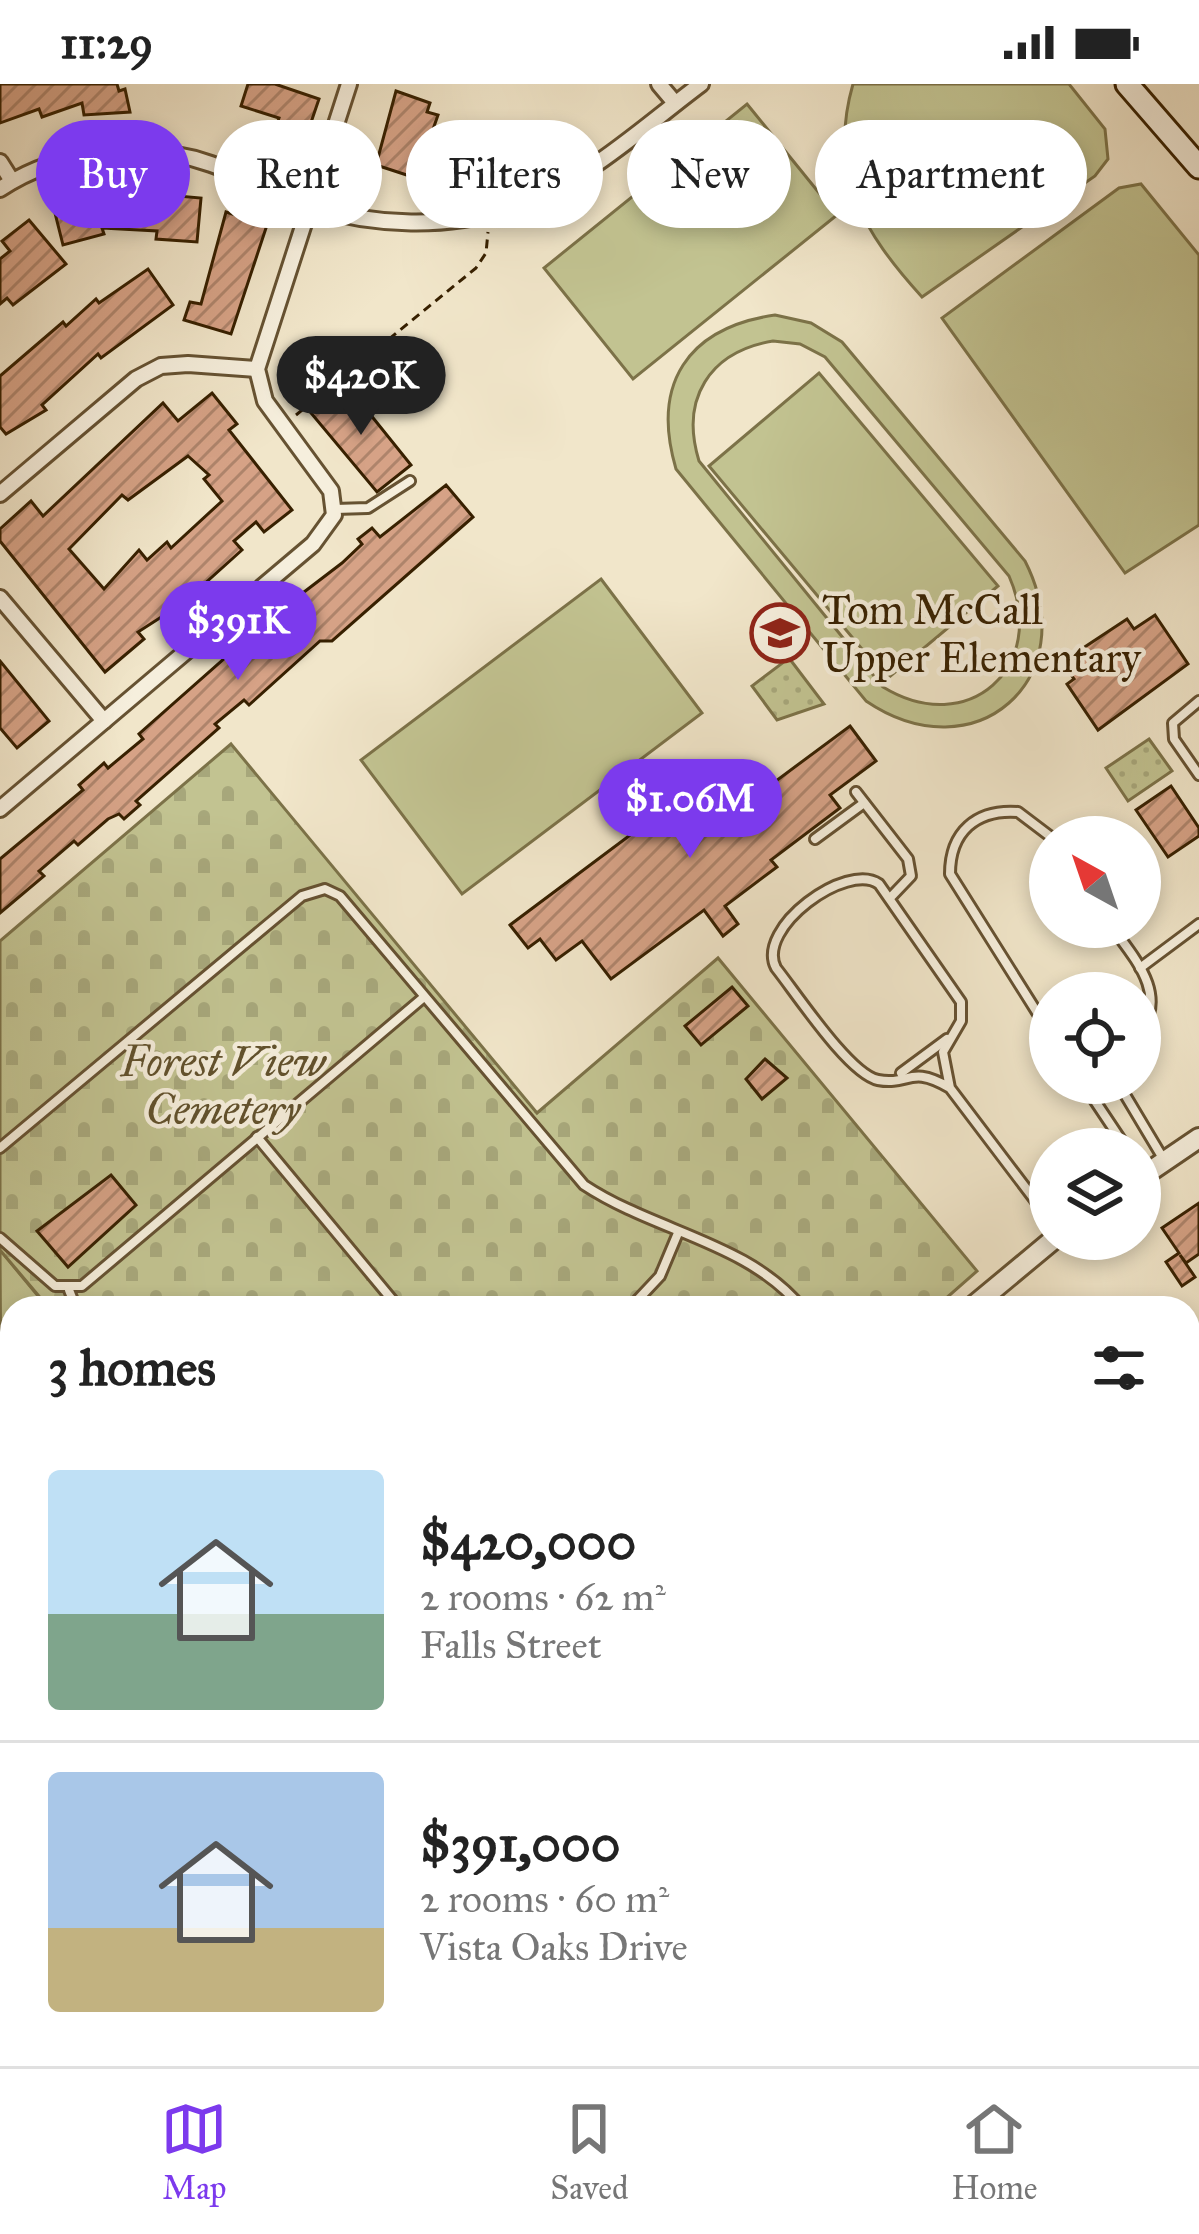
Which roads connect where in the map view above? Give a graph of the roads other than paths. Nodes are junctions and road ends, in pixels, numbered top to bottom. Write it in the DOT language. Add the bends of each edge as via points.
graph roads {
  1 [pos="349,84"];
  2 [pos="659,84"];
  3 [pos="701,84"];
  4 [pos="1127,84"];
  5 [pos="675,103"];
  6 [pos="337,120"];
  7 [pos="0,162"];
  8 [pos="214,165"];
  9 [pos="1199,167"];
  10 [pos="6,185"];
  11 [pos="382,221"];
  12 [pos="302,228"];
  13 [pos="257,369"];
  14 [pos="410,481"];
  15 [pos="0,494"];
  16 [pos="336,507"];
  17 [pos="0,598"];
  18 [pos="1199,701"];
  19 [pos="104,721"];
  20 [pos="1199,775"];
  21 [pos="856,792"];
  22 [pos="864,803"];
  23 [pos="0,808"];
  24 [pos="1029,820"];
  25 [pos="815,839"];
  26 [pos="890,898"];
  27 [pos="1199,924"];
  28 [pos="1126,948"];
  29 [pos="1140,968"];
  30 [pos="1142,972"];
  31 [pos="424,997"];
  32 [pos="1029,1002"];
  33 [pos="952,1035"];
  34 [pos="896,1078"];
  35 [pos="950,1088"];
  36 [pos="1131,1104"];
  37 [pos="257,1137"];
  38 [pos="1199,1138"];
  39 [pos="0,1148"];
  40 [pos="1165,1161"];
  41 [pos="1161,1163"];
  42 [pos="1029,1192"];
  43 [pos="678,1233"];
  44 [pos="0,1238"];
  45 [pos="1029,1260"];
  46 [pos="68,1290"];
  47 [pos="71,1296"];
  48 [pos="389,1296"];
  49 [pos="641,1296"];
  50 [pos="789,1296"];
  51 [pos="985,1296"];
  1 -- 6 [label="street"];
  2 -- 5 [label="street"];
  3 -- 5 [label="street"];
  4 -- 9 [label="main road"];
  5 -- 11 [label="street" via="583,171 514,207 435,222"];
  7 -- 10 [label="street"];
  8 -- 10 [label="street" via="166,154 82,157"];
  12 -- 13 [label="street"];
  13 -- 15 [label="street" via="188,364 148,372"];
  13 -- 16 [label="street" via="265,401"];
  14 -- 16 [label="lane" via="368,508"];
  16 -- 19 [label="street" via="313,544"];
  17 -- 19 [label="street"];
  18 -- 20 [label="lane" via="1173,723 1174,739"];
  19 -- 23 [label="street"];
  21 -- 22 [label="lane"];
  22 -- 25 [label="lane"];
  22 -- 26 [label="lane" via="910,869"];
  24 -- 32 [label="lane" via="1018,812 982,815 956,839 950,874"];
  26 -- 33 [label="lane" via="961,1002"];
  26 -- 34 [label="lane" via="870,877 848,878 777,931 770,950 854,1065 872,1078"];
  27 -- 29 [label="lane"];
  28 -- 29 [label="lane"];
  29 -- 30 [label="lane"];
  31 -- 37 [label="lane"];
  31 -- 39 [label="lane" via="340,896 309,892"];
  31 -- 43 [label="lane" via="584,1185"];
  33 -- 34 [label="lane"];
  33 -- 35 [label="lane" via="944,1052"];
  34 -- 35 [label="lane" via="923,1074"];
  35 -- 42 [label="lane"];
  36 -- 40 [label="lane"];
  37 -- 46 [label="lane"];
  37 -- 48 [label="lane"];
  38 -- 40 [label="street"];
  40 -- 41 [label="street"];
  43 -- 49 [label="lane" via="660,1276"];
  43 -- 50 [label="lane" via="754,1263"];
  44 -- 46 [label="lane"];
  45 -- 51 [label="street"];
  46 -- 47 [label="lane"];
}
